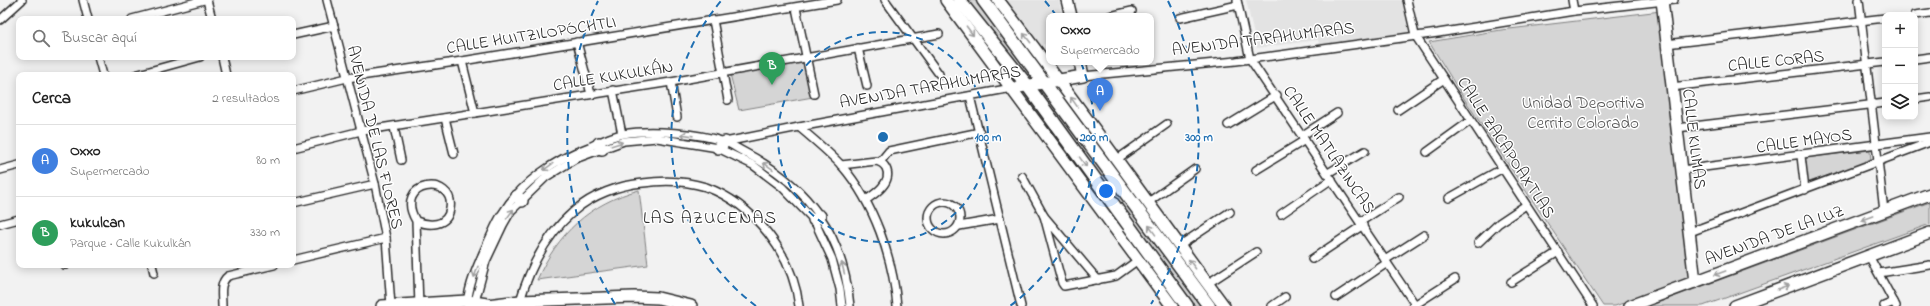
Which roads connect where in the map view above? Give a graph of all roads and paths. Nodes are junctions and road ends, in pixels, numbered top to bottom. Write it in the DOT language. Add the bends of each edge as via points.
graph roads {
  1 [pos="22,0"];
  2 [pos="83,0"];
  3 [pos="204,0"];
  4 [pos="207,0"];
  5 [pos="327,0"];
  6 [pos="837,0"];
  7 [pos="885,0"];
  8 [pos="946,0"];
  9 [pos="959,0"];
  10 [pos="983,0"];
  11 [pos="998,0"];
  12 [pos="1068,0"];
  13 [pos="1407,0"];
  14 [pos="1572,0"];
  15 [pos="1674,0"];
  16 [pos="1859,0"];
  17 [pos="1662,1"];
  18 [pos="1238,2"];
  19 [pos="796,8"];
  20 [pos="1574,11"];
  21 [pos="1132,12"];
  22 [pos="1070,13"];
  23 [pos="1126,13"];
  24 [pos="1930,13"];
  25 [pos="1918,15"];
  26 [pos="87,16"];
  27 [pos="143,16"];
  28 [pos="211,16"];
  29 [pos="1180,18"];
  30 [pos="1882,18"];
  31 [pos="0,20"];
  32 [pos="713,20"];
  33 [pos="1861,21"];
  34 [pos="334,26"];
  35 [pos="296,34"];
  36 [pos="939,34"];
  37 [pos="1415,36"];
  38 [pos="913,39"];
  39 [pos="577,42"];
  40 [pos="1666,44"];
  41 [pos="858,48"];
  42 [pos="806,57"];
  43 [pos="1930,57"];
  44 [pos="1250,59"];
  45 [pos="1918,59"];
  46 [pos="99,60"];
  47 [pos="189,60"];
  48 [pos="223,60"];
  49 [pos="462,61"];
  50 [pos="1882,62"];
  51 [pos="1046,63"];
  52 [pos="1048,65"];
  53 [pos="1081,65"];
  54 [pos="1866,65"];
  55 [pos="102,72"];
  56 [pos="146,72"];
  57 [pos="225,72"];
  58 [pos="723,72"];
  59 [pos="939,74"];
  60 [pos="1084,76"];
  61 [pos="348,78"];
  62 [pos="1444,79"];
  63 [pos="1059,80"];
  64 [pos="671,82"];
  65 [pos="1044,82"];
  66 [pos="1027,85"];
  67 [pos="867,86"];
  68 [pos="1671,87"];
  69 [pos="1012,88"];
  70 [pos="296,90"];
  71 [pos="613,90"];
  72 [pos="591,94"];
  73 [pos="814,94"];
  74 [pos="1277,95"];
  75 [pos="970,96"];
  76 [pos="1930,97"];
  77 [pos="1918,99"];
  78 [pos="728,100"];
  79 [pos="1882,102"];
  80 [pos="1871,104"];
  81 [pos="1398,110"];
  82 [pos="1337,112"];
  83 [pos="475,113"];
  84 [pos="677,117"];
  85 [pos="445,118"];
  86 [pos="1470,120"];
  87 [pos="1167,124"];
  88 [pos="1228,125"];
  89 [pos="394,127"];
  90 [pos="799,127"];
  91 [pos="1677,128"];
  92 [pos="360,131"];
  93 [pos="980,132"];
  94 [pos="622,134"];
  95 [pos="1304,137"];
  96 [pos="1930,137"];
  97 [pos="1930,142"];
  98 [pos="722,145"];
  99 [pos="1875,145"];
  100 [pos="600,146"];
  101 [pos="296,147"];
  102 [pos="1365,151"];
  103 [pos="1427,152"];
  104 [pos="454,154"];
  105 [pos="1801,156"];
  106 [pos="401,160"];
  107 [pos="1116,160"];
  108 [pos="1877,161"];
  109 [pos="880,162"];
  110 [pos="841,165"];
  111 [pos="16,166"];
  112 [pos="1503,168"];
  113 [pos="1196,169"];
  114 [pos="0,170"];
  115 [pos="1256,170"];
  116 [pos="1682,170"];
  117 [pos="1022,176"];
  118 [pos="1330,176"];
  119 [pos="376,184"];
  120 [pos="1805,190"];
  121 [pos="1930,194"];
  122 [pos="1399,197"];
  123 [pos="1449,198"];
  124 [pos="866,200"];
  125 [pos="296,202"];
  126 [pos="1147,203"];
  127 [pos="1526,205"];
  128 [pos="1884,211"];
  129 [pos="1230,212"];
  130 [pos="1281,214"];
  131 [pos="1044,216"];
  132 [pos="817,218"];
  133 [pos="1000,219"];
  134 [pos="16,220"];
  135 [pos="416,220"];
  136 [pos="1362,223"];
  137 [pos="0,224"];
  138 [pos="958,226"];
  139 [pos="1690,232"];
  140 [pos="1930,233"];
  141 [pos="1424,235"];
  142 [pos="386,238"];
  143 [pos="1478,243"];
  144 [pos="1179,246"];
  145 [pos="1256,252"];
  146 [pos="1558,252"];
  147 [pos="1869,256"];
  148 [pos="296,259"];
  149 [pos="1312,259"];
  150 [pos="1138,260"];
  151 [pos="1386,262"];
  152 [pos="1930,265"];
  153 [pos="153,268"];
  154 [pos="260,268"];
  155 [pos="154,273"];
  156 [pos="1878,273"];
  157 [pos="1456,279"];
  158 [pos="1098,280"];
  159 [pos="1511,282"];
  160 [pos="1695,282"];
  161 [pos="1208,284"];
  162 [pos="1285,297"];
  163 [pos="1336,297"];
  164 [pos="520,301"];
  165 [pos="475,304"];
  166 [pos="1895,304"];
  167 [pos="419,305"];
  168 [pos="1415,305"];
  169 [pos="222,306"];
  170 [pos="382,306"];
  171 [pos="391,306"];
  172 [pos="691,306"];
  173 [pos="799,306"];
  174 [pos="842,306"];
  175 [pos="850,306"];
  176 [pos="897,306"];
  177 [pos="1021,306"];
  178 [pos="1172,306"];
  179 [pos="1187,306"];
  180 [pos="1209,306"];
  181 [pos="1224,306"];
  182 [pos="1272,306"];
  183 [pos="1593,306"];
  184 [pos="1630,306"];
  185 [pos="1735,306"];
  186 [pos="1884,306"];
  1 -- 31 [label="street"];
  2 -- 26 [label="street"];
  3 -- 27 [label="street"];
  4 -- 28 [label="street"];
  5 -- 34 [label="street, AVENIDA DE LAS FLORES"];
  6 -- 19 [label="street, CALLE HUITZILOPÓCHTLI"];
  7 -- 38 [label="street"];
  8 -- 69 [label="street, one-way"];
  9 -- 66 [label="main road"];
  10 -- 65 [label="main road"];
  51 -- 11 [label="street, one-way"];
  12 -- 22 [label="street"];
  13 -- 37 [label="street, CALLE ZACAPOAXTLAS"];
  14 -- 20 [label="street"];
  15 -- 17 [label="street, AVENIDA TARAHUMARAS"];
  16 -- 33 [label="street"];
  17 -- 20 [label="street, AVENIDA TARAHUMARAS"];
  17 -- 40 [label="street, CALLE KILIMAS"];
  18 -- 29 [label="street"];
  18 -- 44 [label="street, CALLE MATLAZINCAS"];
  19 -- 32 [label="street, CALLE HUITZILOPÓCHTLI"];
  19 -- 42 [label="street"];
  20 -- 37 [label="street, AVENIDA TARAHUMARAS"];
  21 -- 23 [label="street"];
  24 -- 25 [label="street"];
  30 -- 33 [label="street"];
  32 -- 39 [label="street, CALLE HUITZILOPÓCHTLI"];
  32 -- 58 [label="street"];
  33 -- 40 [label="street"];
  33 -- 54 [label="street"];
  34 -- 35 [label="street"];
  34 -- 61 [label="street, AVENIDA DE LAS FLORES"];
  36 -- 38 [label="street, CALLE KUKULKÁN"];
  37 -- 44 [label="street, AVENIDA TARAHUMARAS"];
  37 -- 62 [label="street, CALLE ZACAPOAXTLAS"];
  38 -- 41 [label="street, CALLE KUKULKÁN"];
  38 -- 59 [label="street"];
  39 -- 49 [label="street, CALLE HUITZILOPÓCHTLI"];
  39 -- 72 [label="street"];
  40 -- 68 [label="street, CALLE KILIMAS"];
  41 -- 42 [label="street, CALLE KUKULKÁN"];
  41 -- 67 [label="street"];
  42 -- 58 [label="street, CALLE KUKULKÁN"];
  42 -- 73 [label="street"];
  43 -- 45 [label="street"];
  44 -- 60 [label="street, AVENIDA TARAHUMARAS"];
  44 -- 74 [label="street, CALLE MATLAZINCAS"];
  46 -- 55 [label="street"];
  47 -- 56 [label="street"];
  48 -- 57 [label="street"];
  49 -- 61 [label="street, CALLE HUITZILOPÓCHTLI"];
  49 -- 83 [label="street"];
  50 -- 54 [label="street, CALLE CORAS"];
  63 -- 52 [label="street, one-way"];
  53 -- 60 [label="street"];
  54 -- 68 [label="street, CALLE CORAS"];
  54 -- 80 [label="street"];
  58 -- 64 [label="street, CALLE KUKULKÁN"];
  58 -- 78 [label="street"];
  60 -- 63 [label="street, AVENIDA TARAHUMARAS"];
  61 -- 70 [label="street, CALLE HUITZILOPÓCHTLI"];
  61 -- 92 [label="street, AVENIDA DE LAS FLORES"];
  62 -- 81 [label="street"];
  62 -- 86 [label="street, CALLE ZACAPOAXTLAS"];
  63 -- 65 [label="street, AVENIDA TARAHUMARAS"];
  107 -- 63 [label="street, one-way"];
  64 -- 71 [label="street, CALLE KUKULKÁN"];
  64 -- 84 [label="street"];
  65 -- 66 [label="street, AVENIDA TARAHUMARAS"];
  180 -- 65 [label="main road, one-way"];
  66 -- 69 [label="street, AVENIDA TARAHUMARAS"];
  66 -- 179 [label="main road, one-way"];
  68 -- 91 [label="street, CALLE KILIMAS"];
  69 -- 75 [label="street, AVENIDA TARAHUMARAS"];
  69 -- 150 [label="street"];
  71 -- 72 [label="street, CALLE KUKULKÁN"];
  71 -- 94 [label="street"];
  72 -- 83 [label="street, CALLE KUKULKÁN"];
  74 -- 88 [label="street"];
  74 -- 95 [label="street, CALLE MATLAZINCAS"];
  75 -- 90 [label="street, AVENIDA TARAHUMARAS"];
  75 -- 93 [label="street"];
  76 -- 77 [label="street"];
  79 -- 80 [label="street"];
  80 -- 91 [label="street"];
  80 -- 99 [label="street"];
  82 -- 95 [label="street"];
  83 -- 85 [label="street, CALLE KUKULKÁN"];
  85 -- 89 [label="street, CALLE KUKULKÁN"];
  85 -- 104 [label="street"];
  86 -- 103 [label="street"];
  86 -- 112 [label="street, CALLE ZACAPOAXTLAS"];
  87 -- 107 [label="street"];
  89 -- 92 [label="street, CALLE KUKULKÁN"];
  89 -- 106 [label="street"];
  90 -- 98 [label="street, AVENIDA TARAHUMARAS"];
  90 -- 110 [label="street"];
  91 -- 116 [label="street, CALLE KILIMAS"];
  92 -- 101 [label="street, CALLE KUKULKÁN"];
  92 -- 119 [label="street, AVENIDA DE LAS FLORES"];
  93 -- 109 [label="street" via="889,151"];
  93 -- 133 [label="street"];
  98 -- 94 [label="street, one-way" via="671,133"];
  94 -- 100 [label="street"];
  95 -- 115 [label="street"];
  95 -- 118 [label="street, CALLE MATLAZINCAS"];
  96 -- 99 [label="street, CALLE MAYOS"];
  97 -- 108 [label="street"];
  100 -- 98 [label="street, one-way" via="657,138"];
  98 -- 132 [label="street" via="768,175"];
  99 -- 105 [label="street, CALLE MAYOS"];
  99 -- 108 [label="street"];
  100 -- 165 [label="street" via="576,152 554,163 540,173 520,198 486,260"];
  102 -- 118 [label="street"];
  105 -- 116 [label="street, CALLE MAYOS"];
  105 -- 120 [label="street"];
  107 -- 126 [label="street"];
  108 -- 120 [label="street"];
  108 -- 128 [label="street"];
  109 -- 110 [label="street" via="864,161"];
  109 -- 124 [label="street" via="887,169 886,182 879,191"];
  110 -- 124 [label="street"];
  111 -- 114 [label="street"];
  112 -- 123 [label="street"];
  112 -- 127 [label="street, CALLE ZACAPOAXTLAS"];
  113 -- 126 [label="street"];
  116 -- 139 [label="street, CALLE KILIMAS"];
  117 -- 131 [label="street"];
  118 -- 130 [label="street"];
  118 -- 136 [label="street, CALLE MATLAZINCAS"];
  119 -- 125 [label="street"];
  119 -- 142 [label="street, AVENIDA DE LAS FLORES"];
  120 -- 139 [label="street"];
  121 -- 128 [label="street, AVENIDA DE LA LUZ"];
  122 -- 136 [label="street"];
  124 -- 176 [label="street" via="887,249"];
  126 -- 144 [label="street"];
  127 -- 143 [label="street" via="1499,223"];
  127 -- 146 [label="street, CALLE ZACAPOAXTLAS"];
  128 -- 160 [label="street, AVENIDA DE LA LUZ, one-way"];
  129 -- 144 [label="street"];
  131 -- 158 [label="street"];
  131 -- 158 [label="street" via="1062,285"];
  132 -- 174 [label="street" via="832,258"];
  175 -- 132 [label="street, one-way" via="842,262"];
  133 -- 138 [label="street"];
  133 -- 177 [label="street"];
  134 -- 137 [label="street"];
  135 -- 135 [label="street" via="425,225 441,222 450,210 448,195 435,185 420,188 410,200 410,208"];
  135 -- 167 [label="street"];
  136 -- 149 [label="street"];
  136 -- 151 [label="street, CALLE MATLAZINCAS"];
  138 -- 138 [label="street" via="959,210 951,203 935,204 929,212 928,223 935,232 950,233"];
  139 -- 160 [label="street, CALLE KILIMAS"];
  140 -- 147 [label="street"];
  141 -- 151 [label="street"];
  142 -- 148 [label="street"];
  142 -- 171 [label="street, AVENIDA DE LAS FLORES"];
  161 -- 144 [label="street, one-way"];
  145 -- 161 [label="street"];
  146 -- 159 [label="street"];
  146 -- 183 [label="street, CALLE ZACAPOAXTLAS"];
  147 -- 156 [label="street"];
  185 -- 147 [label="street, one-way"];
  150 -- 158 [label="street" via="1116,276"];
  150 -- 178 [label="street"];
  151 -- 163 [label="street"];
  151 -- 168 [label="street, CALLE MATLAZINCAS"];
  152 -- 156 [label="street"];
  153 -- 155 [label="street"];
  154 -- 169 [label="street" via="224,279"];
  156 -- 166 [label="street"];
  157 -- 168 [label="street"];
  160 -- 184 [label="street, AVENIDA DE LA LUZ"];
  161 -- 181 [label="street"];
  162 -- 182 [label="street"];
  164 -- 165 [label="street"];
  164 -- 172 [label="street" via="640,297 658,298"];
  164 -- 173 [label="street" via="542,249 556,228 574,211 615,189 639,183 663,182 685,183 706,188 751,215 768,234 790,268"];
  165 -- 167 [label="street"];
  166 -- 186 [label="street"];
  167 -- 171 [label="street"];
  170 -- 171 [label="street"];
}
